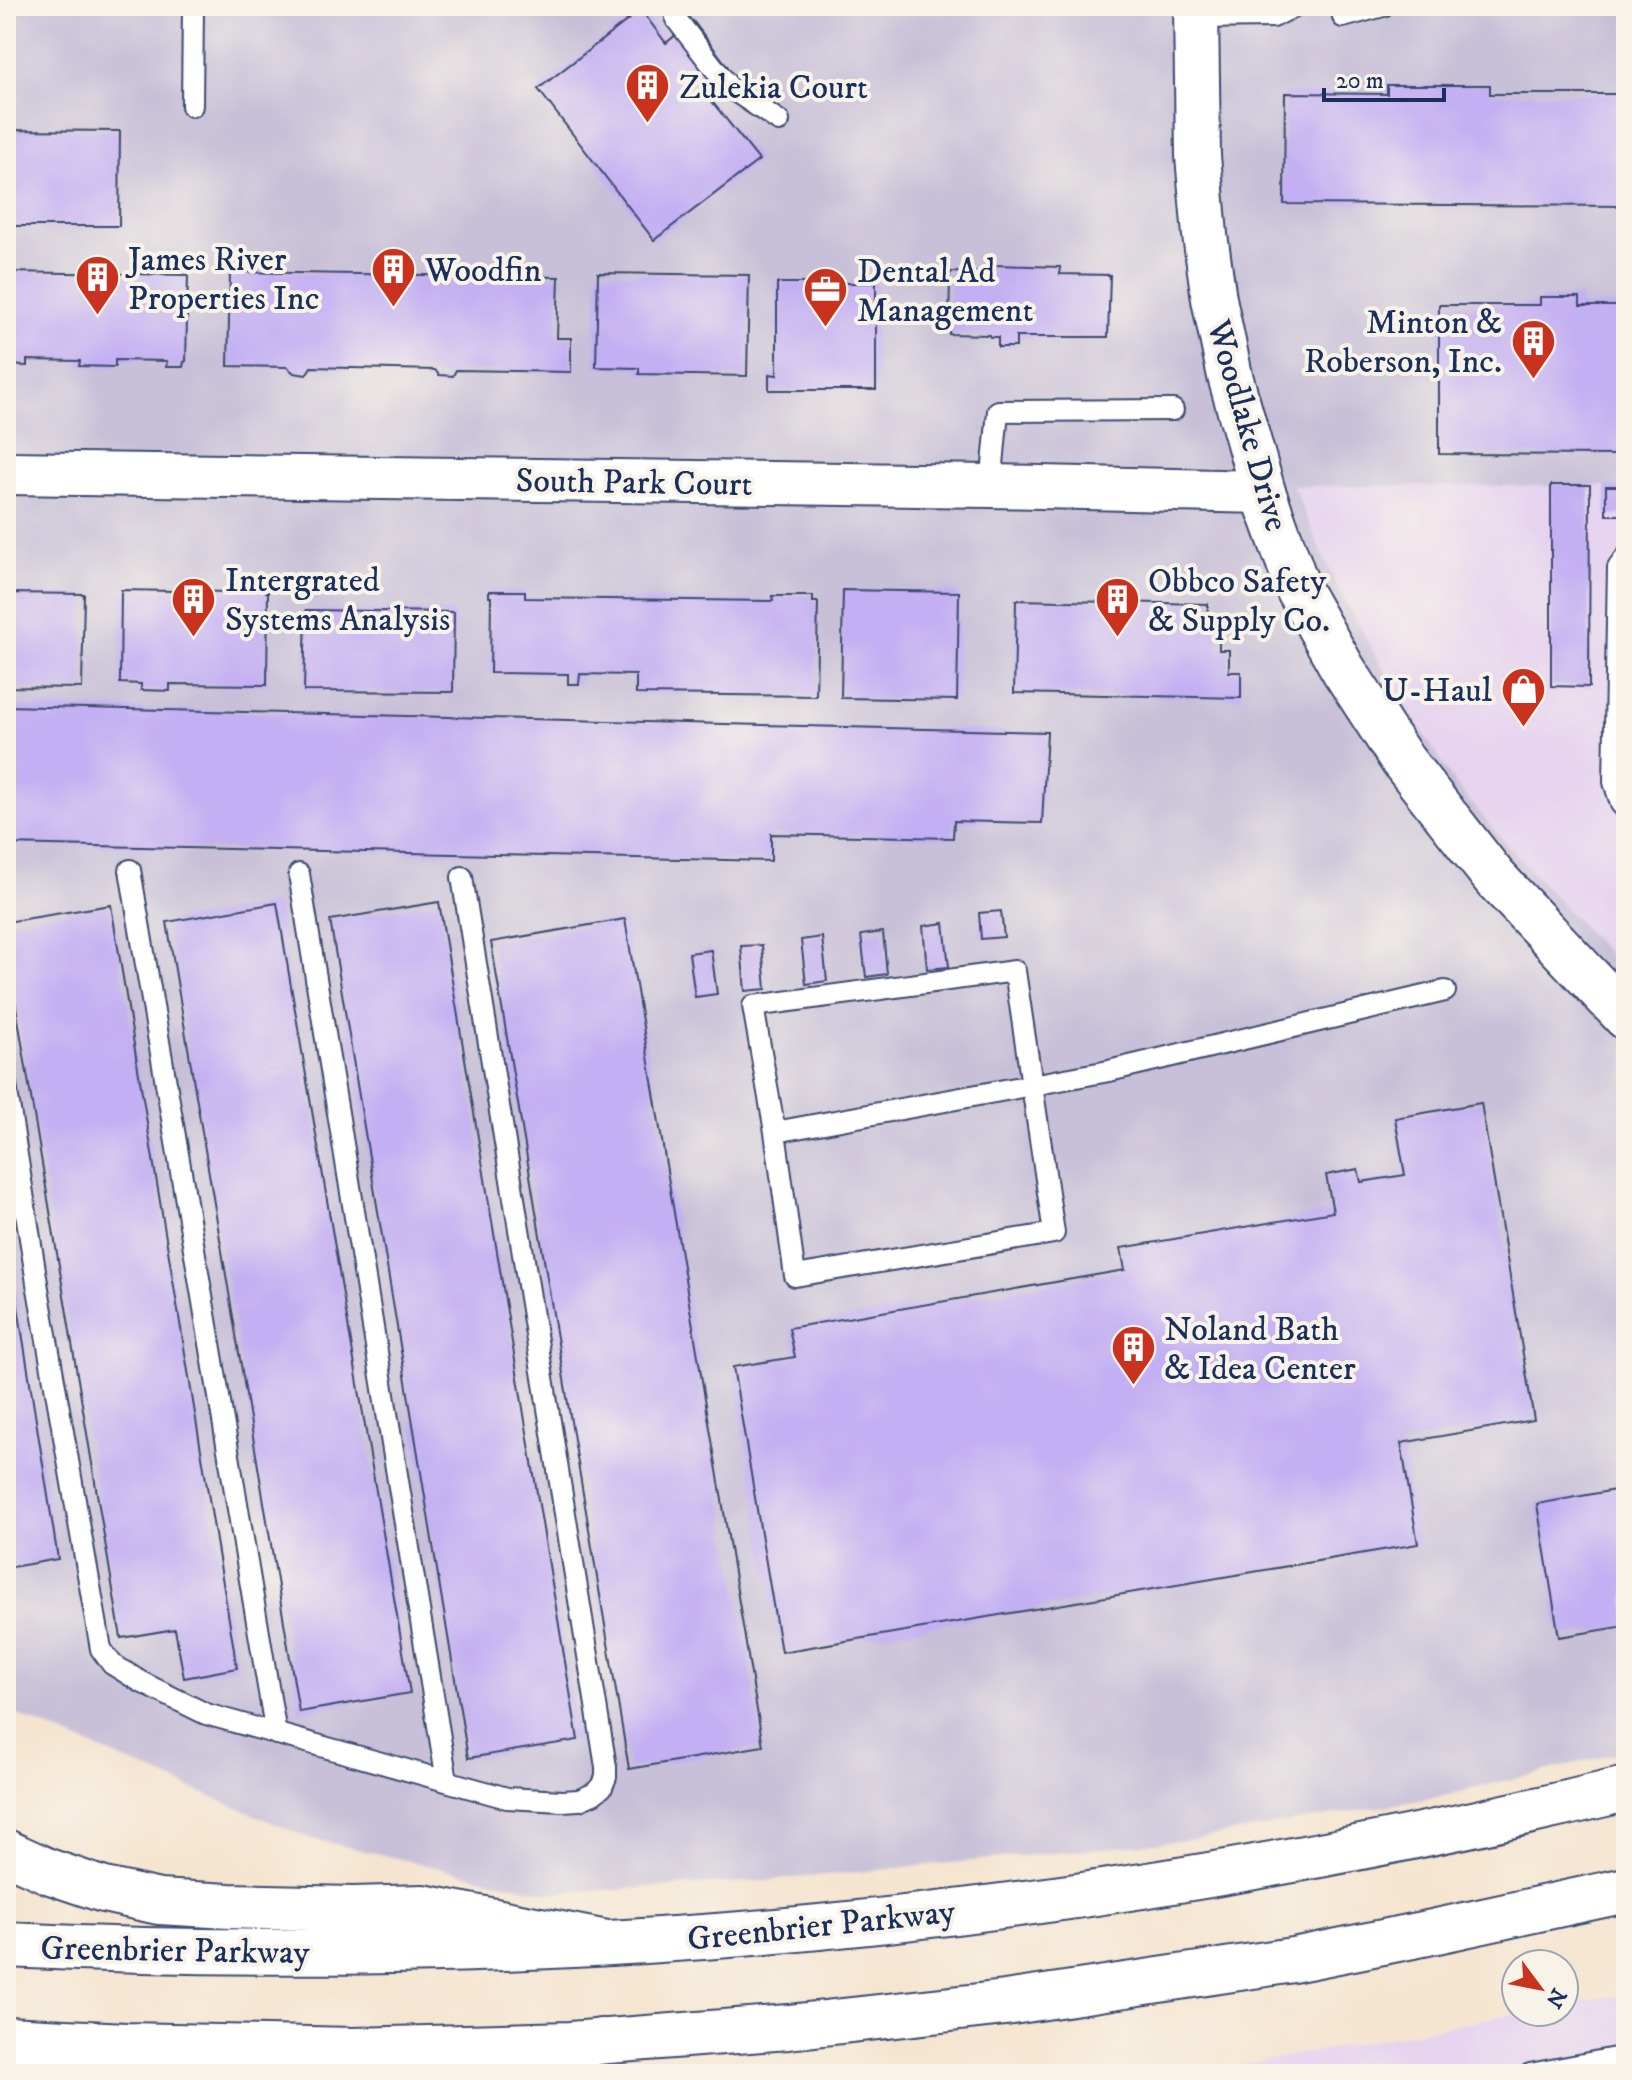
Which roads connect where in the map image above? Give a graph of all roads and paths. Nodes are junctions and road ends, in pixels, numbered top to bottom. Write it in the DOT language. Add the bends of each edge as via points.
graph roads {
  1 [pos="193,6"];
  2 [pos="676,6"];
  3 [pos="1295,6"];
  4 [pos="1383,6"];
  5 [pos="1196,12"];
  6 [pos="1343,17"];
  7 [pos="192,106"];
  8 [pos="779,121"];
  9 [pos="1173,410"];
  10 [pos="6,473"];
  11 [pos="991,486"];
  12 [pos="1263,492"];
  13 [pos="1626,557"];
  14 [pos="1626,809"];
  15 [pos="130,870"];
  16 [pos="299,874"];
  17 [pos="462,877"];
  18 [pos="1445,991"];
  19 [pos="1626,1017"];
  20 [pos="6,1085"];
  21 [pos="1031,1085"];
  22 [pos="775,1132"];
  23 [pos="276,1734"];
  24 [pos="447,1781"];
  25 [pos="1626,1789"];
  26 [pos="6,1852"];
  27 [pos="1626,1890"];
  28 [pos="607,1943"];
  29 [pos="6,1945"];
  30 [pos="6,2039"];
  31 [pos="601,2041"];
  32 [pos="1615,2063"];
  33 [pos="476,2074"];
  34 [pos="1530,2074"];
  1 -- 7 [label="lane"];
  2 -- 8 [label="lane" via="676,19 729,87"];
  3 -- 5 [label="lane" via="1273,17"];
  4 -- 6 [label="lane"];
  5 -- 12 [label="main road, Woodlake Drive" via="1198,156 1214,299"];
  9 -- 11 [label="lane" via="998,411"];
  10 -- 11 [label="street, South Park Court"];
  11 -- 12 [label="street, South Park Court"];
  12 -- 19 [label="main road, Woodlake Drive" via="1299,591 1403,761 1494,877"];
  13 -- 14 [label="lane" via="1618,568 1614,782"];
  15 -- 23 [label="lane"];
  16 -- 24 [label="lane"];
  17 -- 24 [label="lane" via="606,1777 593,1794 562,1801 507,1798"];
  18 -- 21 [label="lane"];
  20 -- 23 [label="lane" via="101,1649 112,1664 141,1682 206,1714"];
  21 -- 22 [label="lane"];
  21 -- 22 [label="lane" via="1015,971 753,1006"];
  21 -- 22 [label="lane" via="1054,1233 795,1276"];
  23 -- 24 [label="lane"];
  25 -- 28 [label="main road, Greenbrier Parkway" via="1422,1835 1137,1886 850,1924"];
  26 -- 28 [label="main road" via="104,1890 159,1902 423,1907"];
  27 -- 31 [label="main road" via="1293,1960 1135,1984 788,2027"];
  28 -- 29 [label="main road, Greenbrier Parkway" via="264,1953"];
  30 -- 31 [label="main road" via="353,2050"];
  31 -- 33 [label="main road"];
  32 -- 34 [label="lane"];
}
